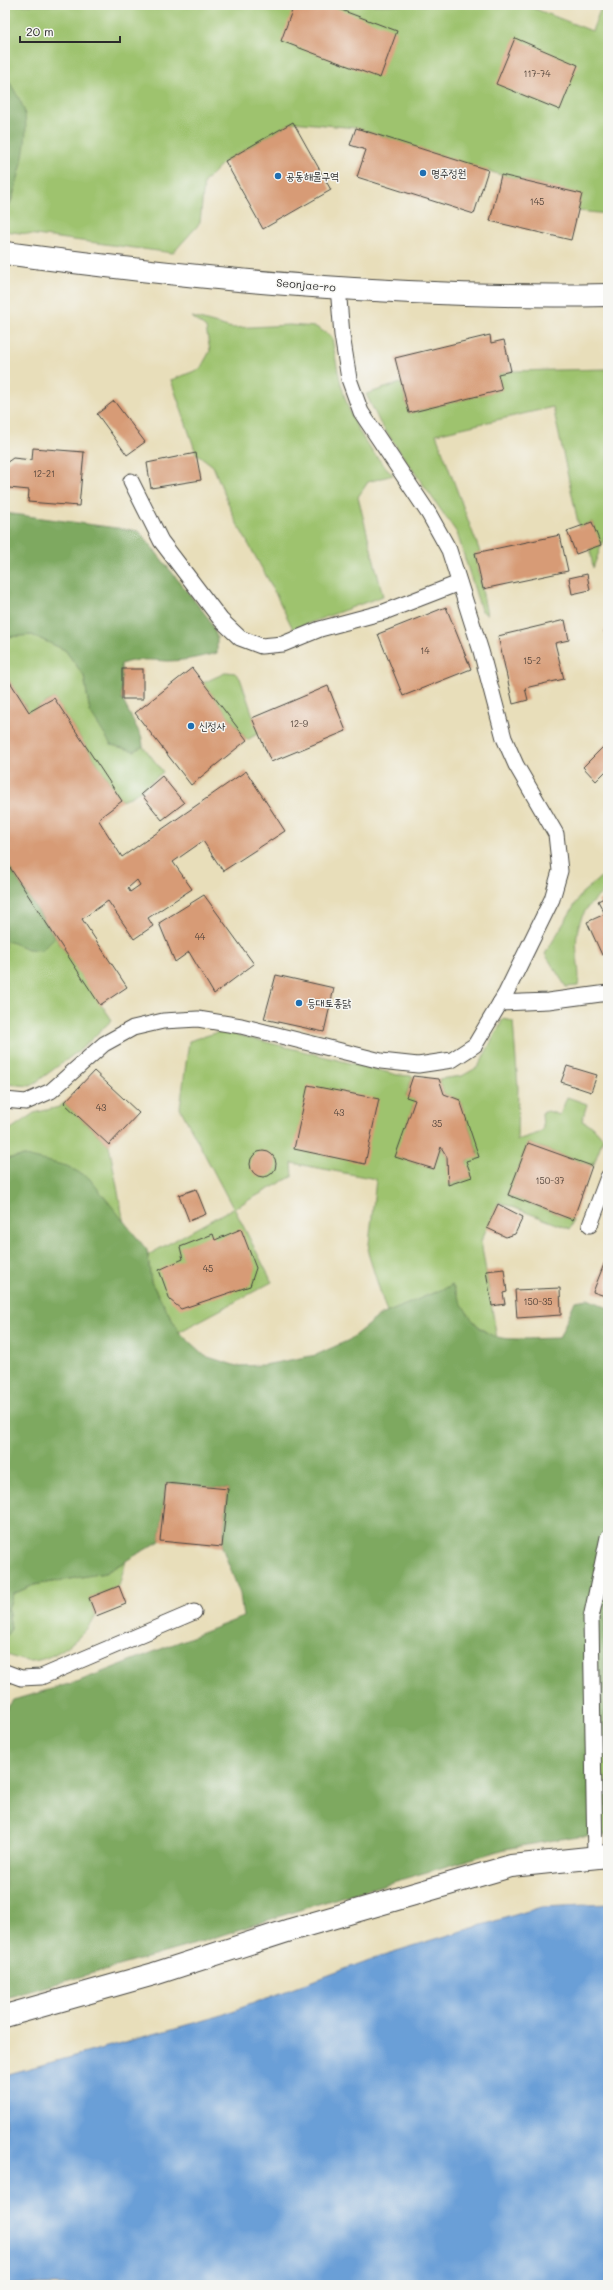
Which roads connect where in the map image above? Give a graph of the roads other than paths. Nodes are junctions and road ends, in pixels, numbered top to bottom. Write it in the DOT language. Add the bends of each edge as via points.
graph roads {
  1 [pos="5,254"];
  2 [pos="338,288"];
  3 [pos="608,295"];
  4 [pos="131,481"];
  5 [pos="459,583"];
  6 [pos="608,993"];
  7 [pos="500,1003"];
  8 [pos="5,1100"];
  9 [pos="608,1177"];
  10 [pos="590,1225"];
  11 [pos="608,1537"];
  12 [pos="194,1612"];
  13 [pos="5,1672"];
  14 [pos="602,1857"];
  15 [pos="5,2016"];
  1 -- 2 [label="street, Seonjae-ro" via="132,271"];
  2 -- 3 [label="street, Seonjae-ro" via="534,297"];
  2 -- 5 [label="lane" via="349,379 361,412 429,514 449,550"];
  4 -- 5 [label="lane" via="161,541 221,620 240,638 260,646 283,644 320,629 384,612"];
  5 -- 7 [label="lane" via="481,651 504,738 516,765 556,834 560,871 552,899"];
  6 -- 7 [label="lane"];
  7 -- 8 [label="lane" via="475,1045 452,1060 418,1065 381,1061 241,1026 198,1019 163,1021 133,1028 104,1044 51,1091 26,1102"];
  9 -- 10 [label="lane"];
  11 -- 14 [label="lane" via="591,1618"];
  12 -- 13 [label="lane" via="41,1677 21,1678"];
  14 -- 15 [label="street" via="511,1866 290,1930 154,1974"];
}
